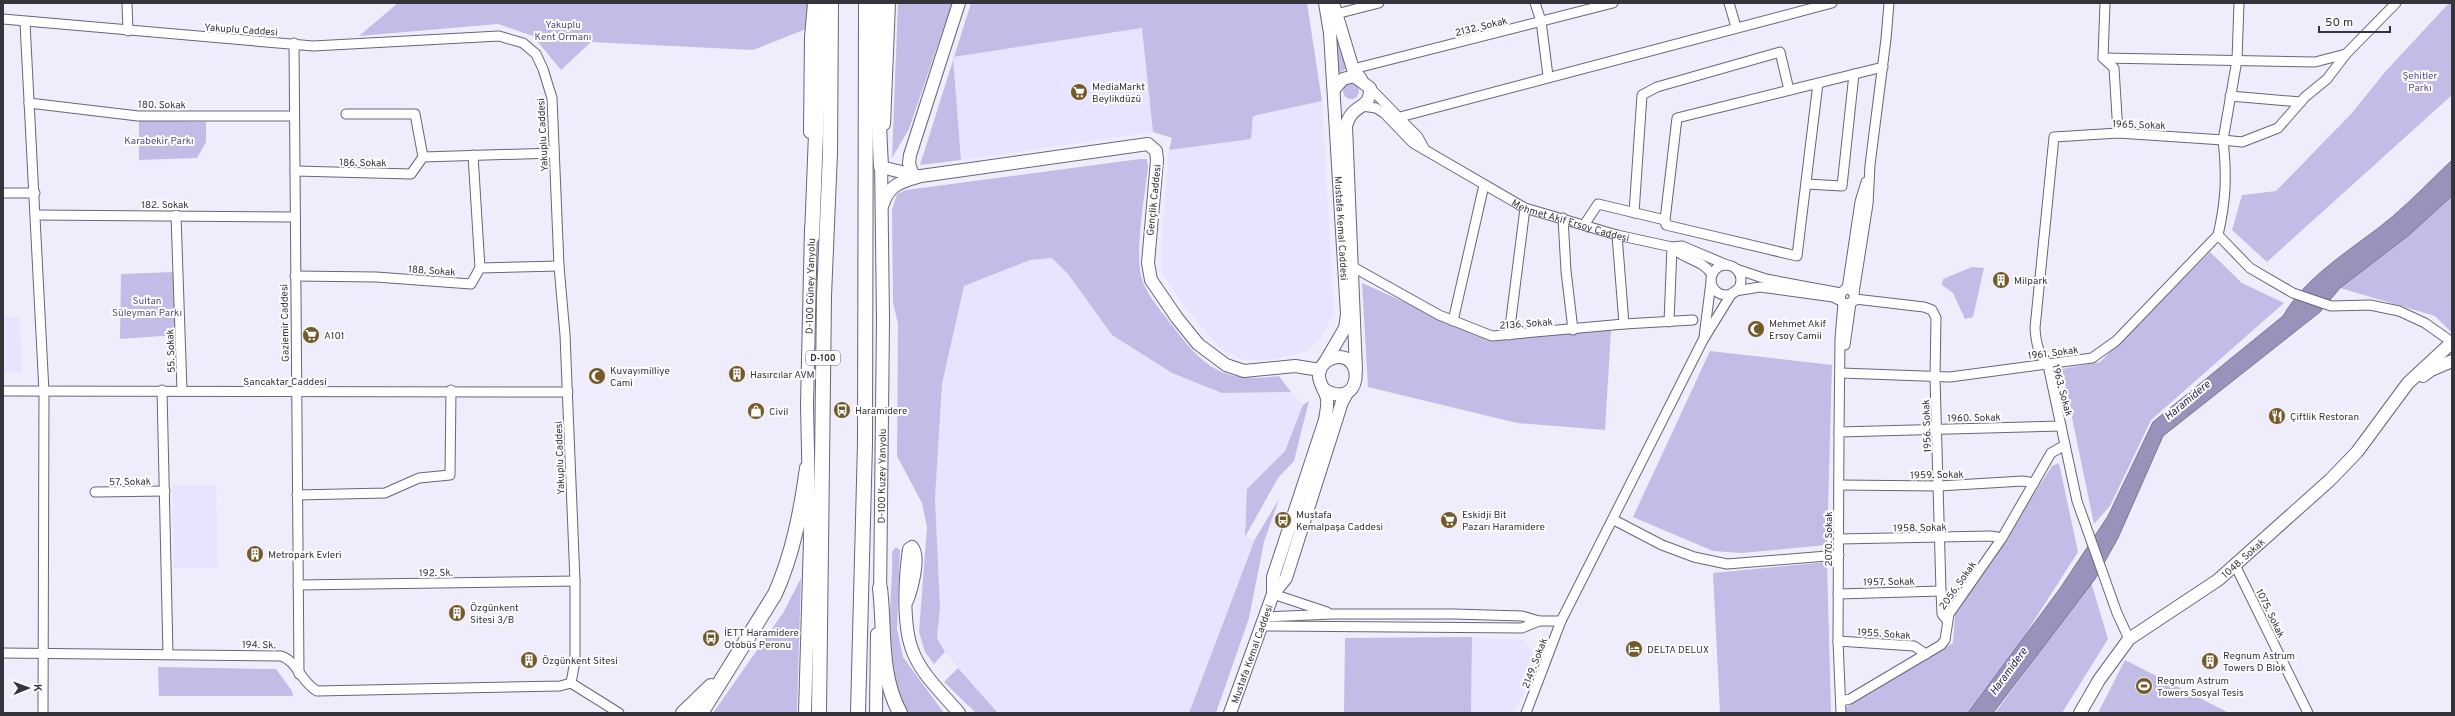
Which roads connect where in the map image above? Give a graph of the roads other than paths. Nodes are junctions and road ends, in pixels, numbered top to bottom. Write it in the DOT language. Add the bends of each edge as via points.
graph roads {
  1 [pos="127,3"];
  2 [pos="814,3"];
  3 [pos="821,3"];
  4 [pos="831,3"];
  5 [pos="866,3"];
  6 [pos="878,3"];
  7 [pos="890,3"];
  8 [pos="958,3"];
  9 [pos="1324,3"];
  10 [pos="1379,3"];
  11 [pos="1535,3"];
  12 [pos="1614,3"];
  13 [pos="1729,3"];
  14 [pos="1832,3"];
  15 [pos="1889,3"];
  16 [pos="2105,3"];
  17 [pos="2239,3"];
  18 [pos="2396,3"];
  19 [pos="1591,6"];
  20 [pos="1334,8"];
  21 [pos="3,19"];
  22 [pos="1541,22"];
  23 [pos="25,23"];
  24 [pos="1736,27"];
  25 [pos="128,30"];
  26 [pos="294,43"];
  27 [pos="2346,54"];
  28 [pos="2103,58"];
  29 [pos="2237,60"];
  30 [pos="1882,67"];
  31 [pos="1353,69"];
  32 [pos="1854,74"];
  33 [pos="1548,76"];
  34 [pos="1361,79"];
  35 [pos="1818,83"];
  36 [pos="1370,88"];
  37 [pos="1789,90"];
  38 [pos="1334,92"];
  39 [pos="2230,96"];
  40 [pos="2301,102"];
  41 [pos="29,103"];
  42 [pos="1359,107"];
  43 [pos="346,114"];
  44 [pos="294,116"];
  45 [pos="1400,116"];
  46 [pos="2118,134"];
  47 [pos="2054,137"];
  48 [pos="2223,140"];
  49 [pos="1425,150"];
  50 [pos="554,153"];
  51 [pos="474,155"];
  52 [pos="423,157"];
  53 [pos="881,167"];
  54 [pos="294,171"];
  55 [pos="917,176"];
  56 [pos="1806,184"];
  57 [pos="1484,185"];
  58 [pos="3,192"];
  59 [pos="35,193"];
  60 [pos="1525,208"];
  61 [pos="1634,213"];
  62 [pos="36,215"];
  63 [pos="176,215"];
  64 [pos="295,217"];
  65 [pos="1563,218"];
  66 [pos="880,219"];
  67 [pos="1665,220"];
  68 [pos="1584,225"];
  69 [pos="1617,235"];
  70 [pos="2218,235"];
  71 [pos="812,237"];
  72 [pos="1672,247"];
  73 [pos="1727,265"];
  74 [pos="559,266"];
  75 [pos="1353,266"];
  76 [pos="480,268"];
  77 [pos="1736,269"];
  78 [pos="295,276"];
  79 [pos="1711,278"];
  80 [pos="1734,292"];
  81 [pos="1847,297"];
  82 [pos="1693,320"];
  83 [pos="1453,321"];
  84 [pos="1669,322"];
  85 [pos="1624,324"];
  86 [pos="1573,330"];
  87 [pos="1509,335"];
  88 [pos="1703,340"];
  89 [pos="2451,343"];
  90 [pos="2452,360"];
  91 [pos="2048,365"];
  92 [pos="1322,366"];
  93 [pos="1841,368"];
  94 [pos="1356,370"];
  95 [pos="1935,378"];
  96 [pos="1323,389"];
  97 [pos="162,390"];
  98 [pos="451,390"];
  99 [pos="3,391"];
  100 [pos="182,391"];
  101 [pos="44,392"];
  102 [pos="296,392"];
  103 [pos="568,392"];
  104 [pos="1347,393"];
  105 [pos="2402,393"];
  106 [pos="2061,426"];
  107 [pos="1938,429"];
  108 [pos="1839,432"];
  109 [pos="2065,445"];
  110 [pos="807,468"];
  111 [pos="2034,483"];
  112 [pos="1839,485"];
  113 [pos="1939,486"];
  114 [pos="165,491"];
  115 [pos="96,492"];
  116 [pos="297,494"];
  117 [pos="1614,520"];
  118 [pos="1940,537"];
  119 [pos="2002,538"];
  120 [pos="1839,539"];
  121 [pos="1839,555"];
  122 [pos="2235,565"];
  123 [pos="575,581"];
  124 [pos="298,585"];
  125 [pos="880,588"];
  126 [pos="1941,591"];
  127 [pos="1273,594"];
  128 [pos="1838,594"];
  129 [pos="907,601"];
  130 [pos="1332,614"];
  131 [pos="1946,619"];
  132 [pos="1262,621"];
  133 [pos="1538,621"];
  134 [pos="1562,621"];
  135 [pos="2129,639"];
  136 [pos="1838,641"];
  137 [pos="746,642"];
  138 [pos="3,653"];
  139 [pos="43,653"];
  140 [pos="168,654"];
  141 [pos="1926,654"];
  142 [pos="299,674"];
  143 [pos="571,683"];
  144 [pos="1841,701"];
  145 [pos="42,713"];
  146 [pos="619,713"];
  147 [pos="683,713"];
  148 [pos="701,713"];
  149 [pos="806,713"];
  150 [pos="819,713"];
  151 [pos="858,713"];
  152 [pos="876,713"];
  153 [pos="900,713"];
  154 [pos="959,713"];
  155 [pos="1230,713"];
  156 [pos="1526,713"];
  157 [pos="1841,713"];
  158 [pos="2080,713"];
  159 [pos="2308,713"];
  1 -- 25 [label="street"];
  2 -- 71 [label="main road, D-100 Güney Yanyolu" via="809,101"];
  3 -- 71 [label="highway"];
  4 -- 150 [label="highway, D-100" via="830,153 824,296"];
  5 -- 151 [label="highway" via="865,443"];
  6 -- 53 [label="highway" via="877,85"];
  7 -- 53 [label="main road, D-100 Kuzey Yanyolu"];
  8 -- 55 [label="main road" via="910,155 909,163"];
  9 -- 38 [label="main road" via="1330,33"];
  10 -- 20 [label="street"];
  11 -- 22 [label="street"];
  12 -- 19 [label="street, 2132. Sokak"];
  13 -- 24 [label="street"];
  14 -- 24 [label="street"];
  15 -- 30 [label="street, 2070. Sokak"];
  16 -- 28 [label="street"];
  17 -- 29 [label="street"];
  18 -- 27 [label="street, 1965. Sokak"];
  19 -- 22 [label="street, 2132. Sokak"];
  20 -- 31 [label="main road"];
  21 -- 23 [label="street, Yakuplu Caddesi"];
  22 -- 31 [label="street, 2132. Sokak"];
  22 -- 33 [label="street"];
  23 -- 25 [label="street, Yakuplu Caddesi"];
  23 -- 41 [label="street"];
  24 -- 33 [label="street"];
  25 -- 26 [label="street, Yakuplu Caddesi"];
  26 -- 44 [label="street, Gaziemir Caddesi"];
  26 -- 50 [label="street, Yakuplu Caddesi" via="313,46 499,36 523,43 536,54 552,98"];
  27 -- 29 [label="street" via="2315,62"];
  27 -- 40 [label="street, 1965. Sokak" via="2327,79"];
  28 -- 29 [label="street"];
  28 -- 46 [label="street" via="2114,68"];
  29 -- 39 [label="street"];
  30 -- 32 [label="street"];
  30 -- 81 [label="street, 2070. Sokak" via="1868,204"];
  31 -- 34 [label="main road"];
  32 -- 35 [label="street"];
  32 -- 56 [label="street" via="1842,186"];
  33 -- 45 [label="street"];
  34 -- 36 [label="main road"];
  34 -- 38 [label="main road" via="1354,76 1343,79"];
  35 -- 37 [label="street"];
  35 -- 56 [label="street"];
  36 -- 42 [label="main road" via="1370,98"];
  36 -- 45 [label="street"];
  37 -- 61 [label="street" via="1780,52 1657,88 1642,95"];
  37 -- 67 [label="street" via="1676,118"];
  38 -- 42 [label="main road" via="1344,106"];
  38 -- 92 [label="main road, Mustafa Kemal Caddesi" via="1347,314 1345,328"];
  39 -- 40 [label="street"];
  39 -- 48 [label="street"];
  40 -- 48 [label="street, 1965. Sokak" via="2278,128 2242,142"];
  41 -- 44 [label="street, 180. Sokak" via="138,116"];
  41 -- 59 [label="street"];
  42 -- 49 [label="street, Mehmet Akif Ersoy Caddesi" via="1376,108 1384,113 1413,143"];
  42 -- 75 [label="main road, Mustafa Kemal Caddesi" via="1351,113 1346,126"];
  43 -- 52 [label="street" via="415,114"];
  44 -- 54 [label="street, Gaziemir Caddesi"];
  45 -- 49 [label="street" via="1418,137"];
  46 -- 47 [label="street, 1965. Sokak"];
  46 -- 48 [label="street, 1965. Sokak"];
  47 -- 91 [label="street, 1963. Sokak" via="2035,328 2036,345 2041,358"];
  48 -- 70 [label="street" via="2226,170 2225,204"];
  49 -- 57 [label="street, Mehmet Akif Ersoy Caddesi"];
  50 -- 51 [label="street"];
  50 -- 74 [label="street, Yakuplu Caddesi"];
  51 -- 52 [label="street"];
  51 -- 76 [label="street"];
  52 -- 54 [label="street, 186. Sokak" via="410,174"];
  53 -- 55 [label="main road"];
  53 -- 66 [label="main road, D-100 Kuzey Yanyolu"];
  54 -- 64 [label="street, Gaziemir Caddesi"];
  55 -- 66 [label="main road, Gençlik Caddesi" via="898,182 891,188 883,203"];
  55 -- 92 [label="main road, Gençlik Caddesi" via="1148,144 1156,151 1157,160 1148,263 1151,280 1177,318 1208,354 1234,368 1255,371 1295,366"];
  56 -- 67 [label="street" via="1797,256 1666,224"];
  57 -- 60 [label="street, Mehmet Akif Ersoy Caddesi"];
  57 -- 83 [label="street"];
  58 -- 59 [label="street"];
  59 -- 62 [label="street"];
  60 -- 65 [label="street, Mehmet Akif Ersoy Caddesi"];
  60 -- 87 [label="street"];
  61 -- 67 [label="street"];
  61 -- 68 [label="street" via="1598,204"];
  62 -- 63 [label="street, 182. Sokak"];
  62 -- 101 [label="street"];
  63 -- 64 [label="street, 182. Sokak"];
  63 -- 100 [label="street, 55. Sokak"];
  64 -- 78 [label="street, Gaziemir Caddesi"];
  65 -- 68 [label="street, Mehmet Akif Ersoy Caddesi"];
  65 -- 86 [label="street"];
  66 -- 125 [label="main road, D-100 Kuzey Yanyolu" via="883,320"];
  68 -- 69 [label="street, Mehmet Akif Ersoy Caddesi"];
  69 -- 72 [label="street, Mehmet Akif Ersoy Caddesi"];
  69 -- 85 [label="street"];
  70 -- 89 [label="street" via="2250,268 2277,285 2331,306 2370,305 2399,311 2425,323"];
  70 -- 91 [label="street, 1961. Sokak" via="2104,351 2092,358"];
  71 -- 110 [label="main road, D-100 Güney Yanyolu"];
  72 -- 73 [label="street, Mehmet Akif Ersoy Caddesi" via="1682,246"];
  72 -- 79 [label="street" via="1678,254 1703,264"];
  72 -- 84 [label="street"];
  73 -- 77 [label="street"];
  73 -- 79 [label="street" via="1717,267"];
  74 -- 76 [label="street"];
  74 -- 103 [label="street, Yakuplu Caddesi"];
  75 -- 83 [label="street, 2136. Sokak"];
  75 -- 94 [label="main road, Mustafa Kemal Caddesi"];
  76 -- 78 [label="street, 188. Sokak" via="470,284 376,277"];
  77 -- 80 [label="street" via="1740,282"];
  77 -- 81 [label="street" via="1766,279"];
  78 -- 102 [label="street, Gaziemir Caddesi"];
  79 -- 80 [label="street" via="1717,292"];
  79 -- 88 [label="street"];
  80 -- 81 [label="street" via="1759,286"];
  80 -- 88 [label="street"];
  81 -- 93 [label="street, 2070. Sokak" via="1840,338"];
  81 -- 95 [label="street, 1956. Sokak" via="1932,310 1936,318"];
  82 -- 84 [label="street, 2136. Sokak"];
  83 -- 87 [label="street, 2136. Sokak" via="1492,336"];
  84 -- 85 [label="street, 2136. Sokak"];
  85 -- 86 [label="street, 2136. Sokak"];
  86 -- 87 [label="street, 2136. Sokak"];
  88 -- 117 [label="street, 2149. Sokak"];
  89 -- 90 [label="main road" via="2448,352"];
  89 -- 105 [label="main road" via="2419,372"];
  90 -- 105 [label="main road" via="2431,370"];
  91 -- 95 [label="street, 1961. Sokak"];
  91 -- 106 [label="street, 1963. Sokak"];
  92 -- 94 [label="main road" via="1331,358 1343,358"];
  92 -- 96 [label="main road" via="1319,378"];
  93 -- 95 [label="street, 1961. Sokak"];
  93 -- 108 [label="street, 2070. Sokak"];
  94 -- 104 [label="main road" via="1355,384"];
  95 -- 107 [label="street, 1956. Sokak"];
  96 -- 104 [label="main road" via="1334,393"];
  96 -- 127 [label="main road, Mustafa Kemal Caddesi" via="1328,407 1325,420 1273,577"];
  97 -- 100 [label="street, Sancaktar Caddesi"];
  97 -- 101 [label="street, Sancaktar Caddesi"];
  97 -- 114 [label="street"];
  98 -- 102 [label="street, Sancaktar Caddesi"];
  98 -- 103 [label="street, Sancaktar Caddesi"];
  98 -- 116 [label="street" via="450,475 419,478 385,493"];
  99 -- 101 [label="street, Sancaktar Caddesi"];
  100 -- 102 [label="street, Sancaktar Caddesi"];
  101 -- 139 [label="street"];
  102 -- 116 [label="street, Gaziemir Caddesi"];
  103 -- 123 [label="street, Yakuplu Caddesi"];
  104 -- 127 [label="main road, Mustafa Kemal Caddesi" via="1286,578"];
  105 -- 122 [label="main road, 1048. Sokak" via="2357,452 2330,480"];
  106 -- 107 [label="street, 1960. Sokak"];
  106 -- 109 [label="street, 1963. Sokak"];
  107 -- 108 [label="street, 1960. Sokak"];
  107 -- 113 [label="street, 1956. Sokak"];
  108 -- 112 [label="street, 2070. Sokak"];
  109 -- 111 [label="street, 2056. Sokak" via="2051,453"];
  109 -- 135 [label="street, 1963. Sokak" via="2086,530 2116,614"];
  110 -- 137 [label="highway" via="804,494 787,566 775,594"];
  110 -- 149 [label="main road, D-100 Güney Yanyolu" via="810,540"];
  111 -- 113 [label="street, 1959. Sokak" via="2023,481"];
  111 -- 119 [label="street, 2056. Sokak"];
  112 -- 113 [label="street, 1959. Sokak"];
  112 -- 120 [label="street, 2070. Sokak"];
  113 -- 118 [label="street, 1956. Sokak"];
  114 -- 115 [label="street, 57. Sokak"];
  114 -- 140 [label="street"];
  116 -- 124 [label="street, Gaziemir Caddesi"];
  117 -- 121 [label="street" via="1662,546 1694,558 1727,564"];
  117 -- 134 [label="street, 2149. Sokak"];
  118 -- 119 [label="street, 1958. Sokak"];
  118 -- 120 [label="street, 1958. Sokak"];
  118 -- 126 [label="street, 1956. Sokak"];
  119 -- 131 [label="street, 2056. Sokak"];
  120 -- 121 [label="street, 2070. Sokak"];
  121 -- 128 [label="street, 2070. Sokak"];
  122 -- 135 [label="main road, 1048. Sokak" via="2198,594"];
  122 -- 159 [label="street, 1075. Sokak"];
  123 -- 124 [label="street, 192. Sk."];
  123 -- 143 [label="street, Yakuplu Caddesi" via="575,661"];
  124 -- 142 [label="street, Gaziemir Caddesi"];
  125 -- 152 [label="main road, D-100 Kuzey Yanyolu"];
  125 -- 153 [label="highway" via="885,672 889,689"];
  126 -- 128 [label="street, 1957. Sokak"];
  126 -- 131 [label="street, 1956. Sokak" via="1942,614"];
  127 -- 130 [label="street"];
  127 -- 132 [label="main road, Mustafa Kemal Caddesi"];
  128 -- 136 [label="street, 2070. Sokak"];
  129 -- 154 [label="main road" via="907,629 913,653 921,667"];
  130 -- 132 [label="street"];
  130 -- 133 [label="street" via="1522,616"];
  131 -- 141 [label="street, 2056. Sokak" via="1945,640"];
  132 -- 133 [label="street" via="1522,628"];
  132 -- 155 [label="main road, Mustafa Kemal Caddesi"];
  133 -- 134 [label="street"];
  134 -- 156 [label="street, 2149. Sokak"];
  135 -- 158 [label="main road, 1048. Sokak" via="2107,668"];
  136 -- 141 [label="street, 1955. Sokak" via="1914,646"];
  136 -- 144 [label="street, 2070. Sokak"];
  137 -- 147 [label="highway" via="717,679"];
  137 -- 148 [label="highway"];
  138 -- 139 [label="street, 194. Sk."];
  139 -- 140 [label="street, 194. Sk."];
  139 -- 145 [label="street"];
  140 -- 142 [label="street, 194. Sk." via="281,656 290,659"];
  141 -- 144 [label="street, 2056. Sokak" via="1850,699"];
  142 -- 143 [label="street, 194. Sk." via="307,685 317,691 560,686"];
  143 -- 146 [label="street"];
  144 -- 157 [label="street, 2070. Sokak"];
}
